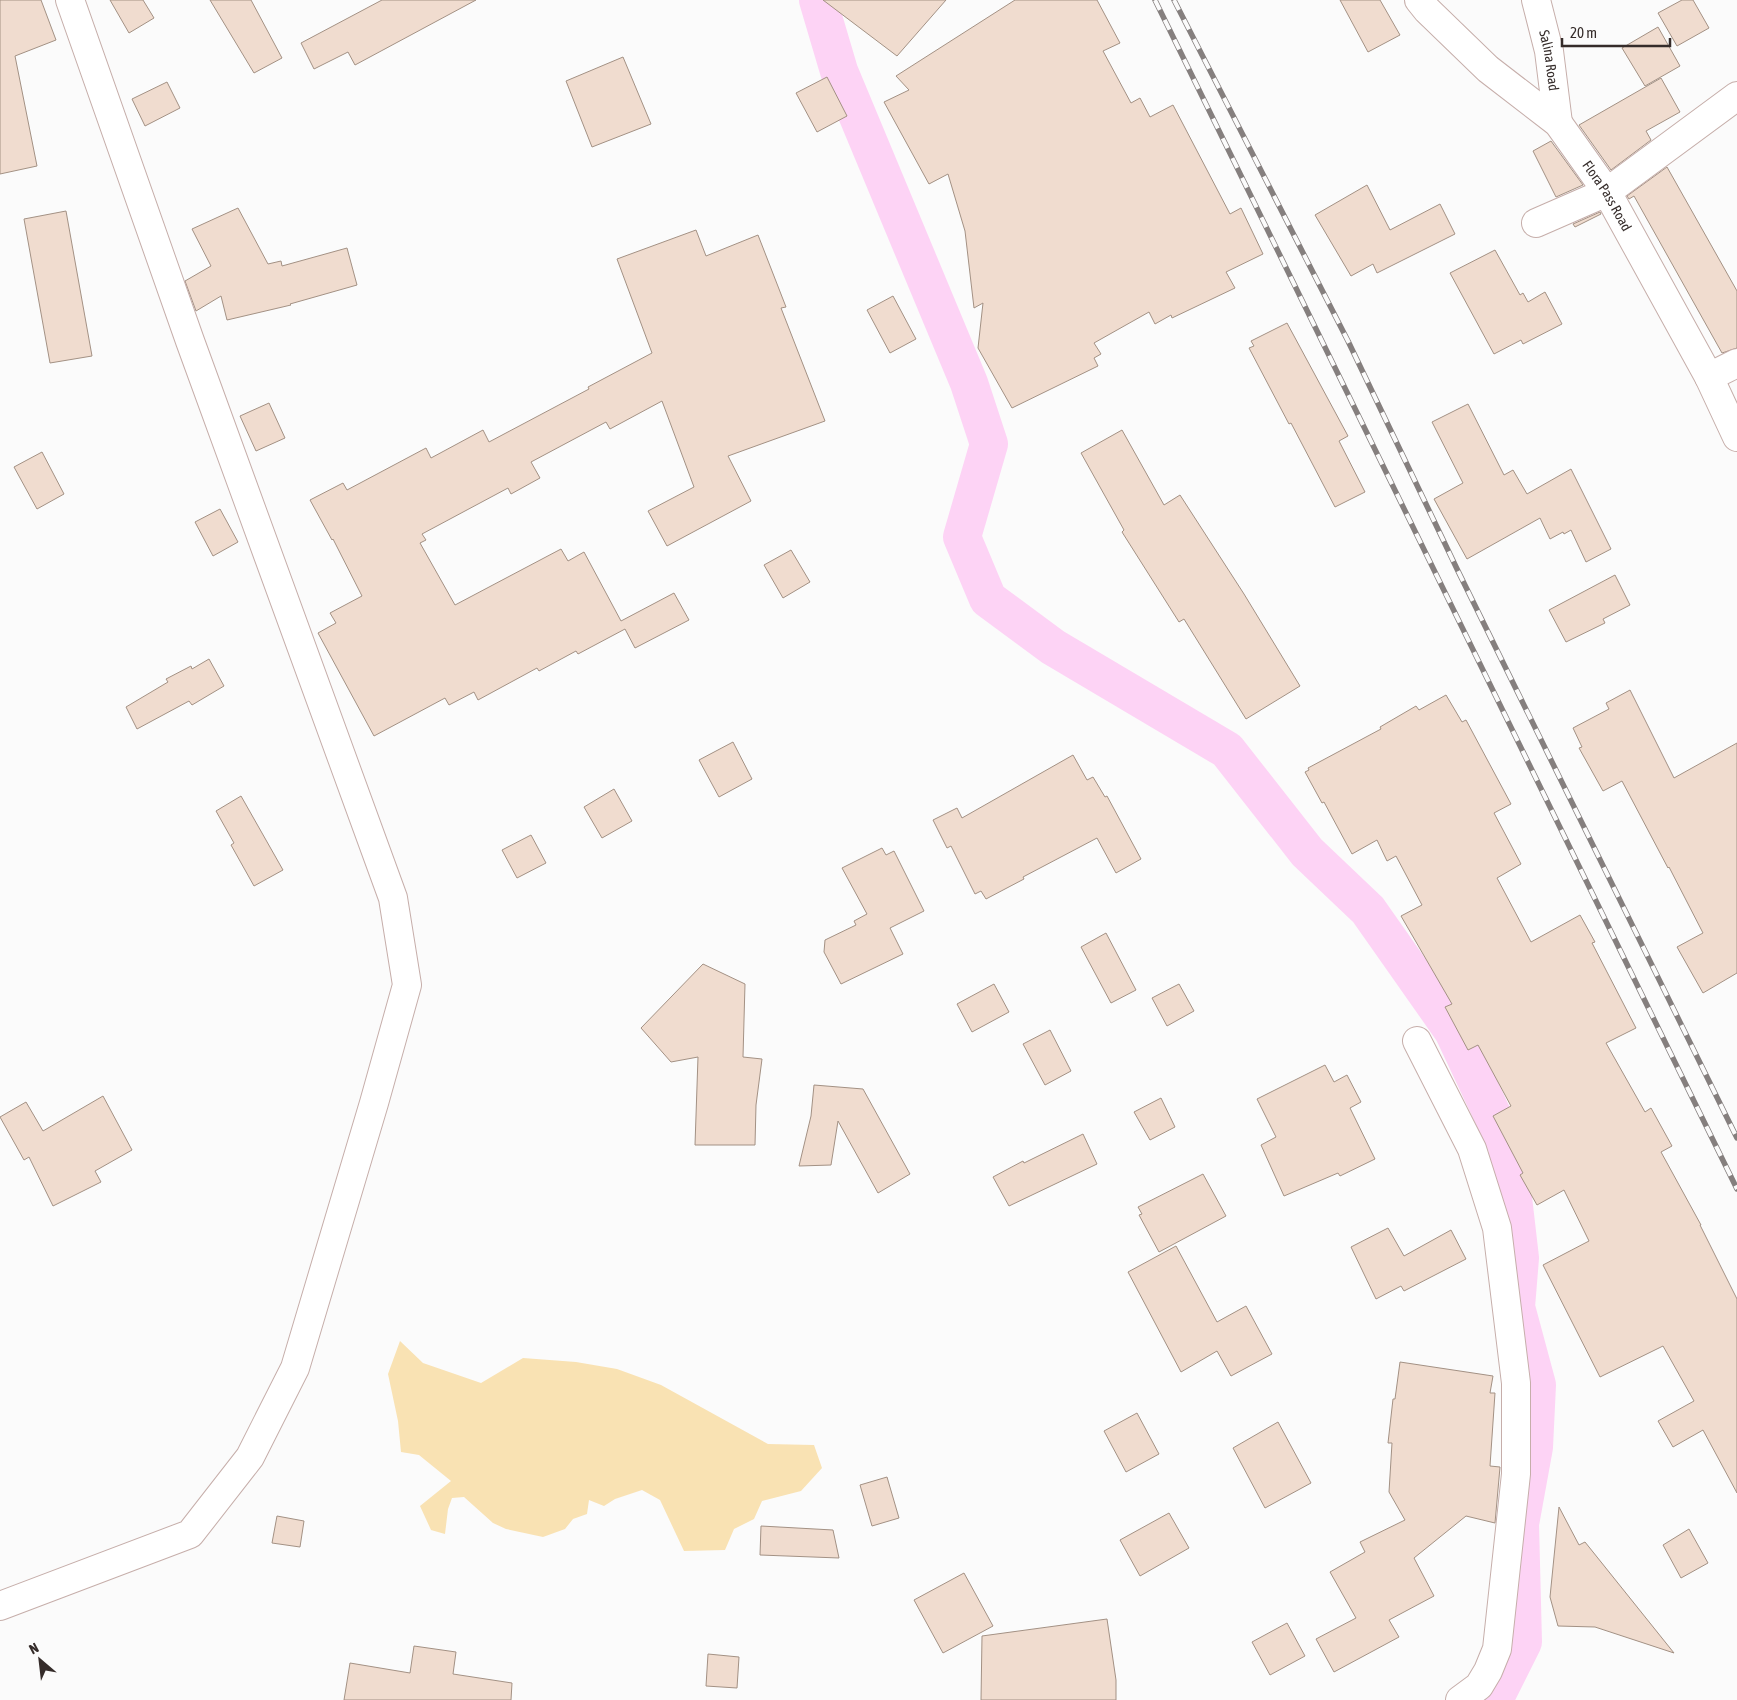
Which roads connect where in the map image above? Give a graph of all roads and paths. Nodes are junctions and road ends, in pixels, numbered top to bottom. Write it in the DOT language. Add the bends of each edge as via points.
graph roads {
  1 [pos="70,0"];
  2 [pos="1419,0"];
  3 [pos="1536,0"];
  4 [pos="1737,96"];
  5 [pos="1558,123"];
  6 [pos="1607,192"];
  7 [pos="1536,223"];
  8 [pos="1737,363"];
  9 [pos="1710,377"];
  10 [pos="1737,437"];
  11 [pos="1417,1041"];
  12 [pos="0,1606"];
  13 [pos="1460,1700"];
  1 -- 12 [label="street" via="393,898 406,985 294,1368 250,1457 190,1534"];
  2 -- 5 [label="street, Flora Pass Road" via="1488,69"];
  3 -- 5 [label="street, Salina Road" via="1549,51"];
  4 -- 6 [label="street"];
  5 -- 6 [label="street, Flora Pass Road"];
  6 -- 7 [label="street"];
  6 -- 9 [label="street, Flora Pass Road"];
  8 -- 9 [label="street"];
  9 -- 10 [label="street, Flora Pass Road"];
  11 -- 13 [label="street" via="1472,1149 1497,1228 1516,1383 1516,1474 1497,1649 1479,1686"];
}
